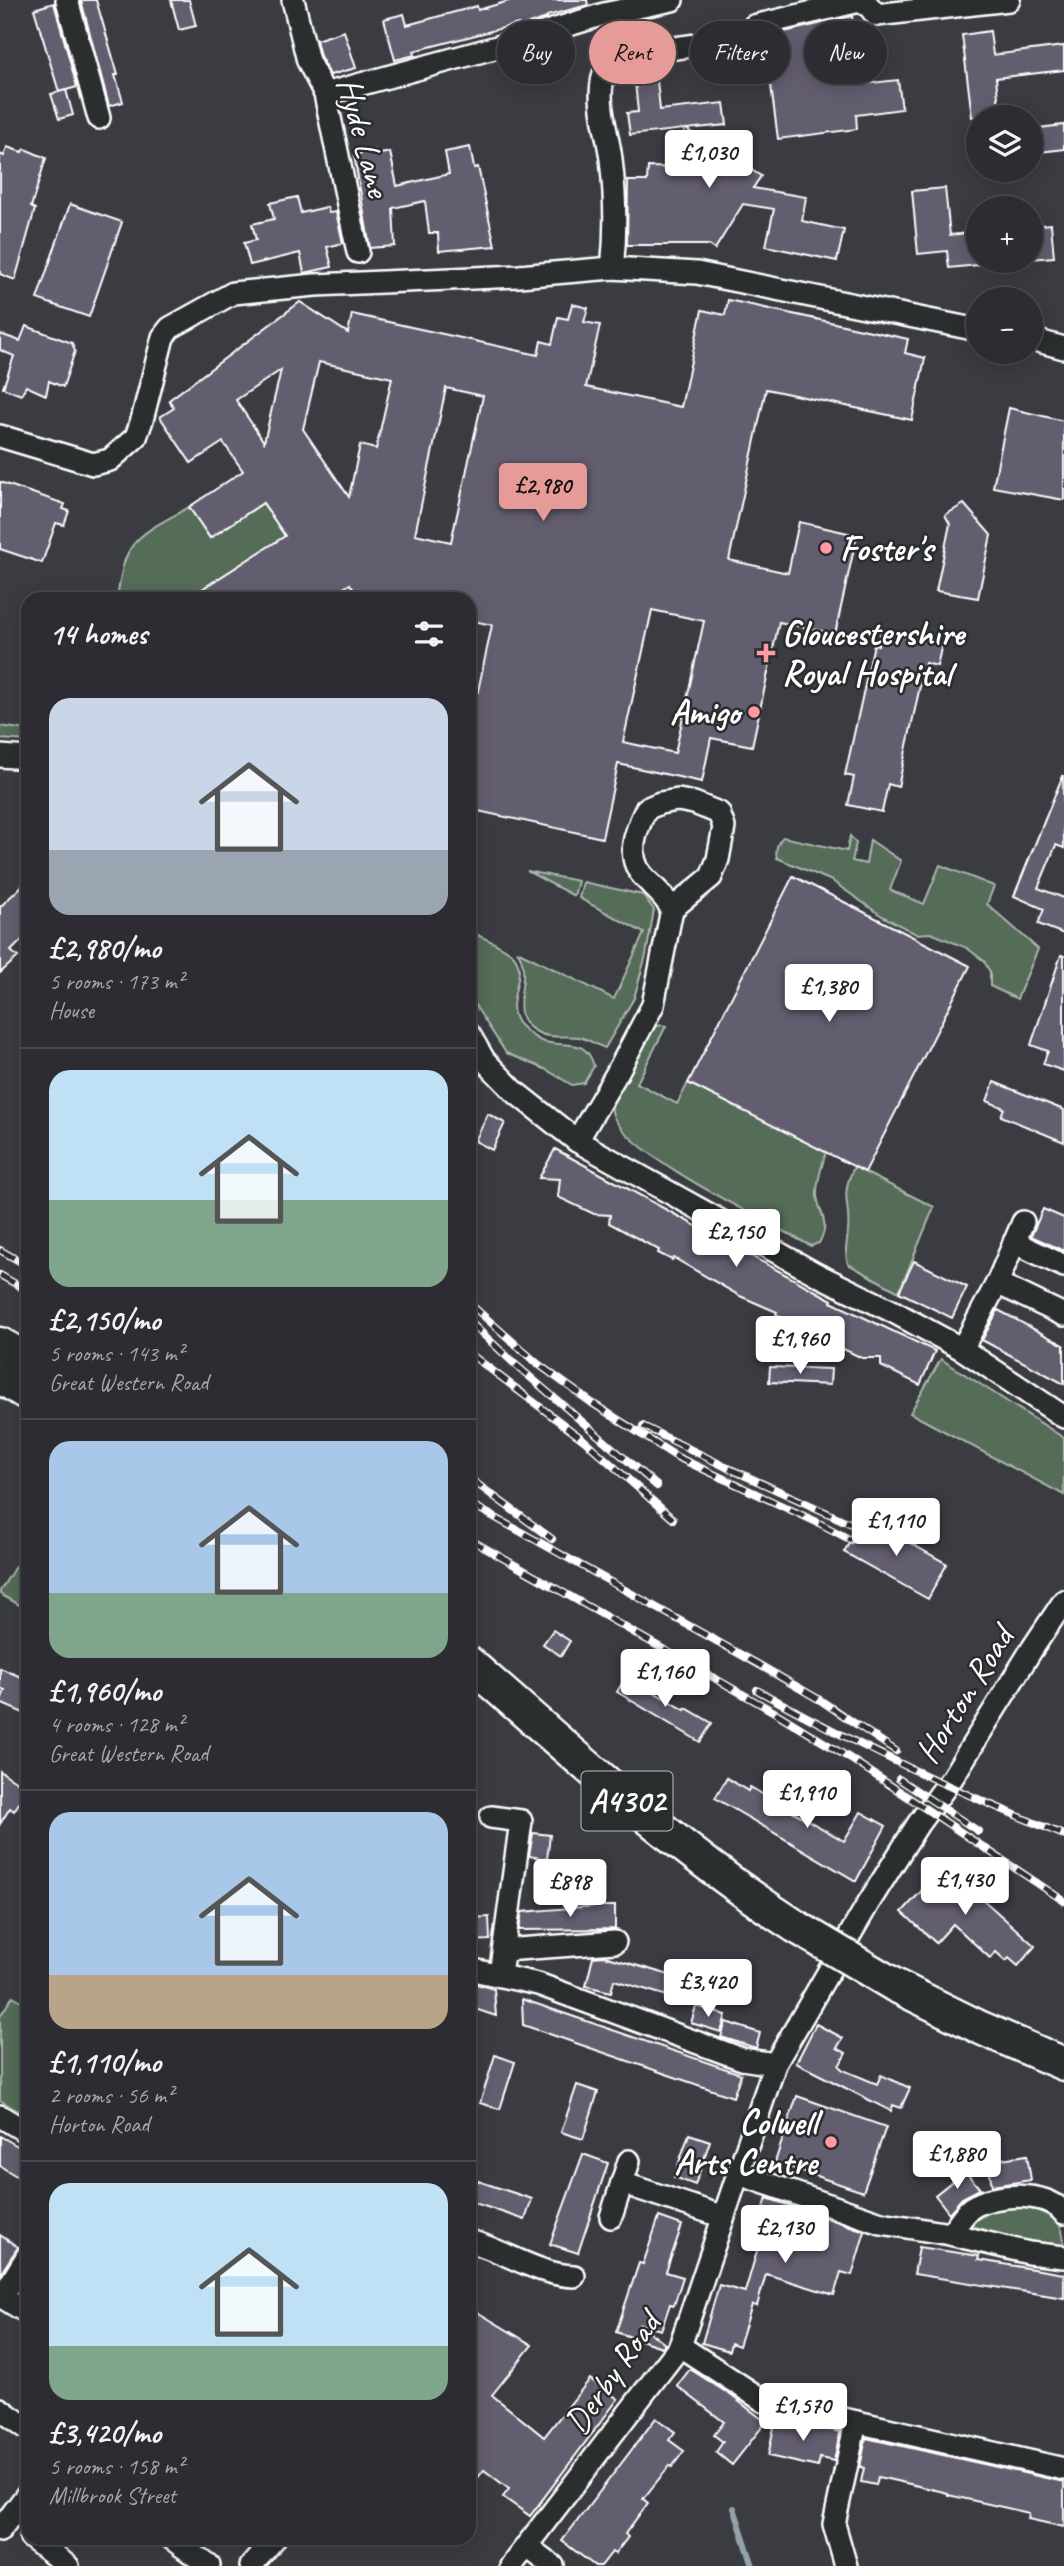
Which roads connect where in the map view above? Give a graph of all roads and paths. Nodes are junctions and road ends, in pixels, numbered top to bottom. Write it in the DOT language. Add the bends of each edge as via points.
graph roads {
  1 [pos="67,0"];
  2 [pos="293,0"];
  3 [pos="673,0"];
  4 [pos="1009,0"];
  5 [pos="325,94"];
  6 [pos="99,118"];
  7 [pos="358,252"];
  8 [pos="612,268"];
  9 [pos="966,328"];
  10 [pos="1043,342"];
  11 [pos="1064,348"];
  12 [pos="0,436"];
  13 [pos="0,756"];
  14 [pos="21,758"];
  15 [pos="671,909"];
  16 [pos="476,1046"];
  17 [pos="577,1141"];
  18 [pos="1023,1222"];
  19 [pos="1014,1241"];
  20 [pos="1064,1266"];
  21 [pos="996,1283"];
  22 [pos="1064,1315"];
  23 [pos="0,1344"];
  24 [pos="962,1349"];
  25 [pos="21,1356"];
  26 [pos="0,1377"];
  27 [pos="21,1390"];
  28 [pos="1064,1417"];
  29 [pos="1064,1601"];
  30 [pos="476,1670"];
  31 [pos="491,1817"];
  32 [pos="918,1824"];
  33 [pos="615,1942"];
  34 [pos="504,1951"];
  35 [pos="476,1970"];
  36 [pos="500,1975"];
  37 [pos="775,2064"];
  38 [pos="1064,2064"];
  39 [pos="0,2116"];
  40 [pos="21,2129"];
  41 [pos="629,2161"];
  42 [pos="739,2174"];
  43 [pos="622,2183"];
  44 [pos="1064,2213"];
  45 [pos="611,2217"];
  46 [pos="724,2217"];
  47 [pos="950,2234"];
  48 [pos="476,2243"];
  49 [pos="1064,2257"];
  50 [pos="21,2266"];
  51 [pos="574,2276"];
  52 [pos="1,2296"];
  53 [pos="21,2309"];
  54 [pos="680,2346"];
  55 [pos="0,2409"];
  56 [pos="856,2422"];
  57 [pos="21,2424"];
  58 [pos="1064,2469"];
  59 [pos="21,2502"];
  60 [pos="4,2525"];
  61 [pos="21,2532"];
  62 [pos="41,2545"];
  63 [pos="180,2545"];
  64 [pos="269,2545"];
  65 [pos="526,2546"];
  66 [pos="68,2566"];
  67 [pos="209,2566"];
  68 [pos="251,2566"];
  69 [pos="511,2566"];
  70 [pos="553,2566"];
  71 [pos="846,2566"];
  1 -- 6 [label="street"];
  2 -- 5 [label="street, Hyde Lane" via="307,61"];
  3 -- 5 [label="street" via="604,14"];
  4 -- 8 [label="street" via="876,15 859,1 754,26 740,39 617,56 609,62 602,83 611,160"];
  5 -- 7 [label="street, Hyde Lane"];
  8 -- 9 [label="street" via="697,273"];
  8 -- 12 [label="street" via="233,293 170,328 163,337 135,437 110,460 93,464"];
  10 -- 11 [label="street"];
  13 -- 14 [label="street"];
  15 -- 15 [label="street" via="643,876 633,849 646,809 678,800 719,813 724,827 711,877"];
  15 -- 17 [label="street" via="653,1005"];
  16 -- 17 [label="street" via="515,1092"];
  17 -- 24 [label="street"];
  18 -- 19 [label="street"];
  19 -- 20 [label="street"];
  19 -- 21 [label="street"];
  21 -- 22 [label="street"];
  21 -- 24 [label="street"];
  23 -- 25 [label="main road"];
  24 -- 28 [label="street"];
  26 -- 27 [label="main road"];
  29 -- 32 [label="street, Horton Road"];
  30 -- 38 [label="main road, A4302, bridge" via="677,1843 744,1894 896,1986"];
  31 -- 34 [label="street" via="520,1821"];
  32 -- 37 [label="street, Derby Road"];
  33 -- 34 [label="street"];
  34 -- 36 [label="street"];
  35 -- 36 [label="street"];
  36 -- 37 [label="street" via="538,1984 743,2059"];
  37 -- 42 [label="street, Derby Road"];
  39 -- 40 [label="street"];
  41 -- 43 [label="street"];
  42 -- 46 [label="street, Derby Road"];
  42 -- 47 [label="street" via="881,2224"];
  43 -- 45 [label="street"];
  43 -- 46 [label="street"];
  44 -- 47 [label="street" via="1031,2196 1000,2197 970,2209"];
  46 -- 54 [label="street, Derby Road"];
  47 -- 49 [label="street"];
  48 -- 51 [label="street" via="556,2276"];
  50 -- 52 [label="street"];
  52 -- 53 [label="street"];
  54 -- 56 [label="street" via="764,2402"];
  54 -- 65 [label="street, Derby Road"];
  55 -- 57 [label="street"];
  56 -- 58 [label="street"];
  56 -- 71 [label="street" via="834,2524"];
  59 -- 60 [label="street"];
  60 -- 61 [label="street"];
  62 -- 66 [label="street"];
  63 -- 67 [label="street"];
  64 -- 68 [label="street"];
  65 -- 69 [label="street, Derby Road"];
  65 -- 70 [label="street"];
}
